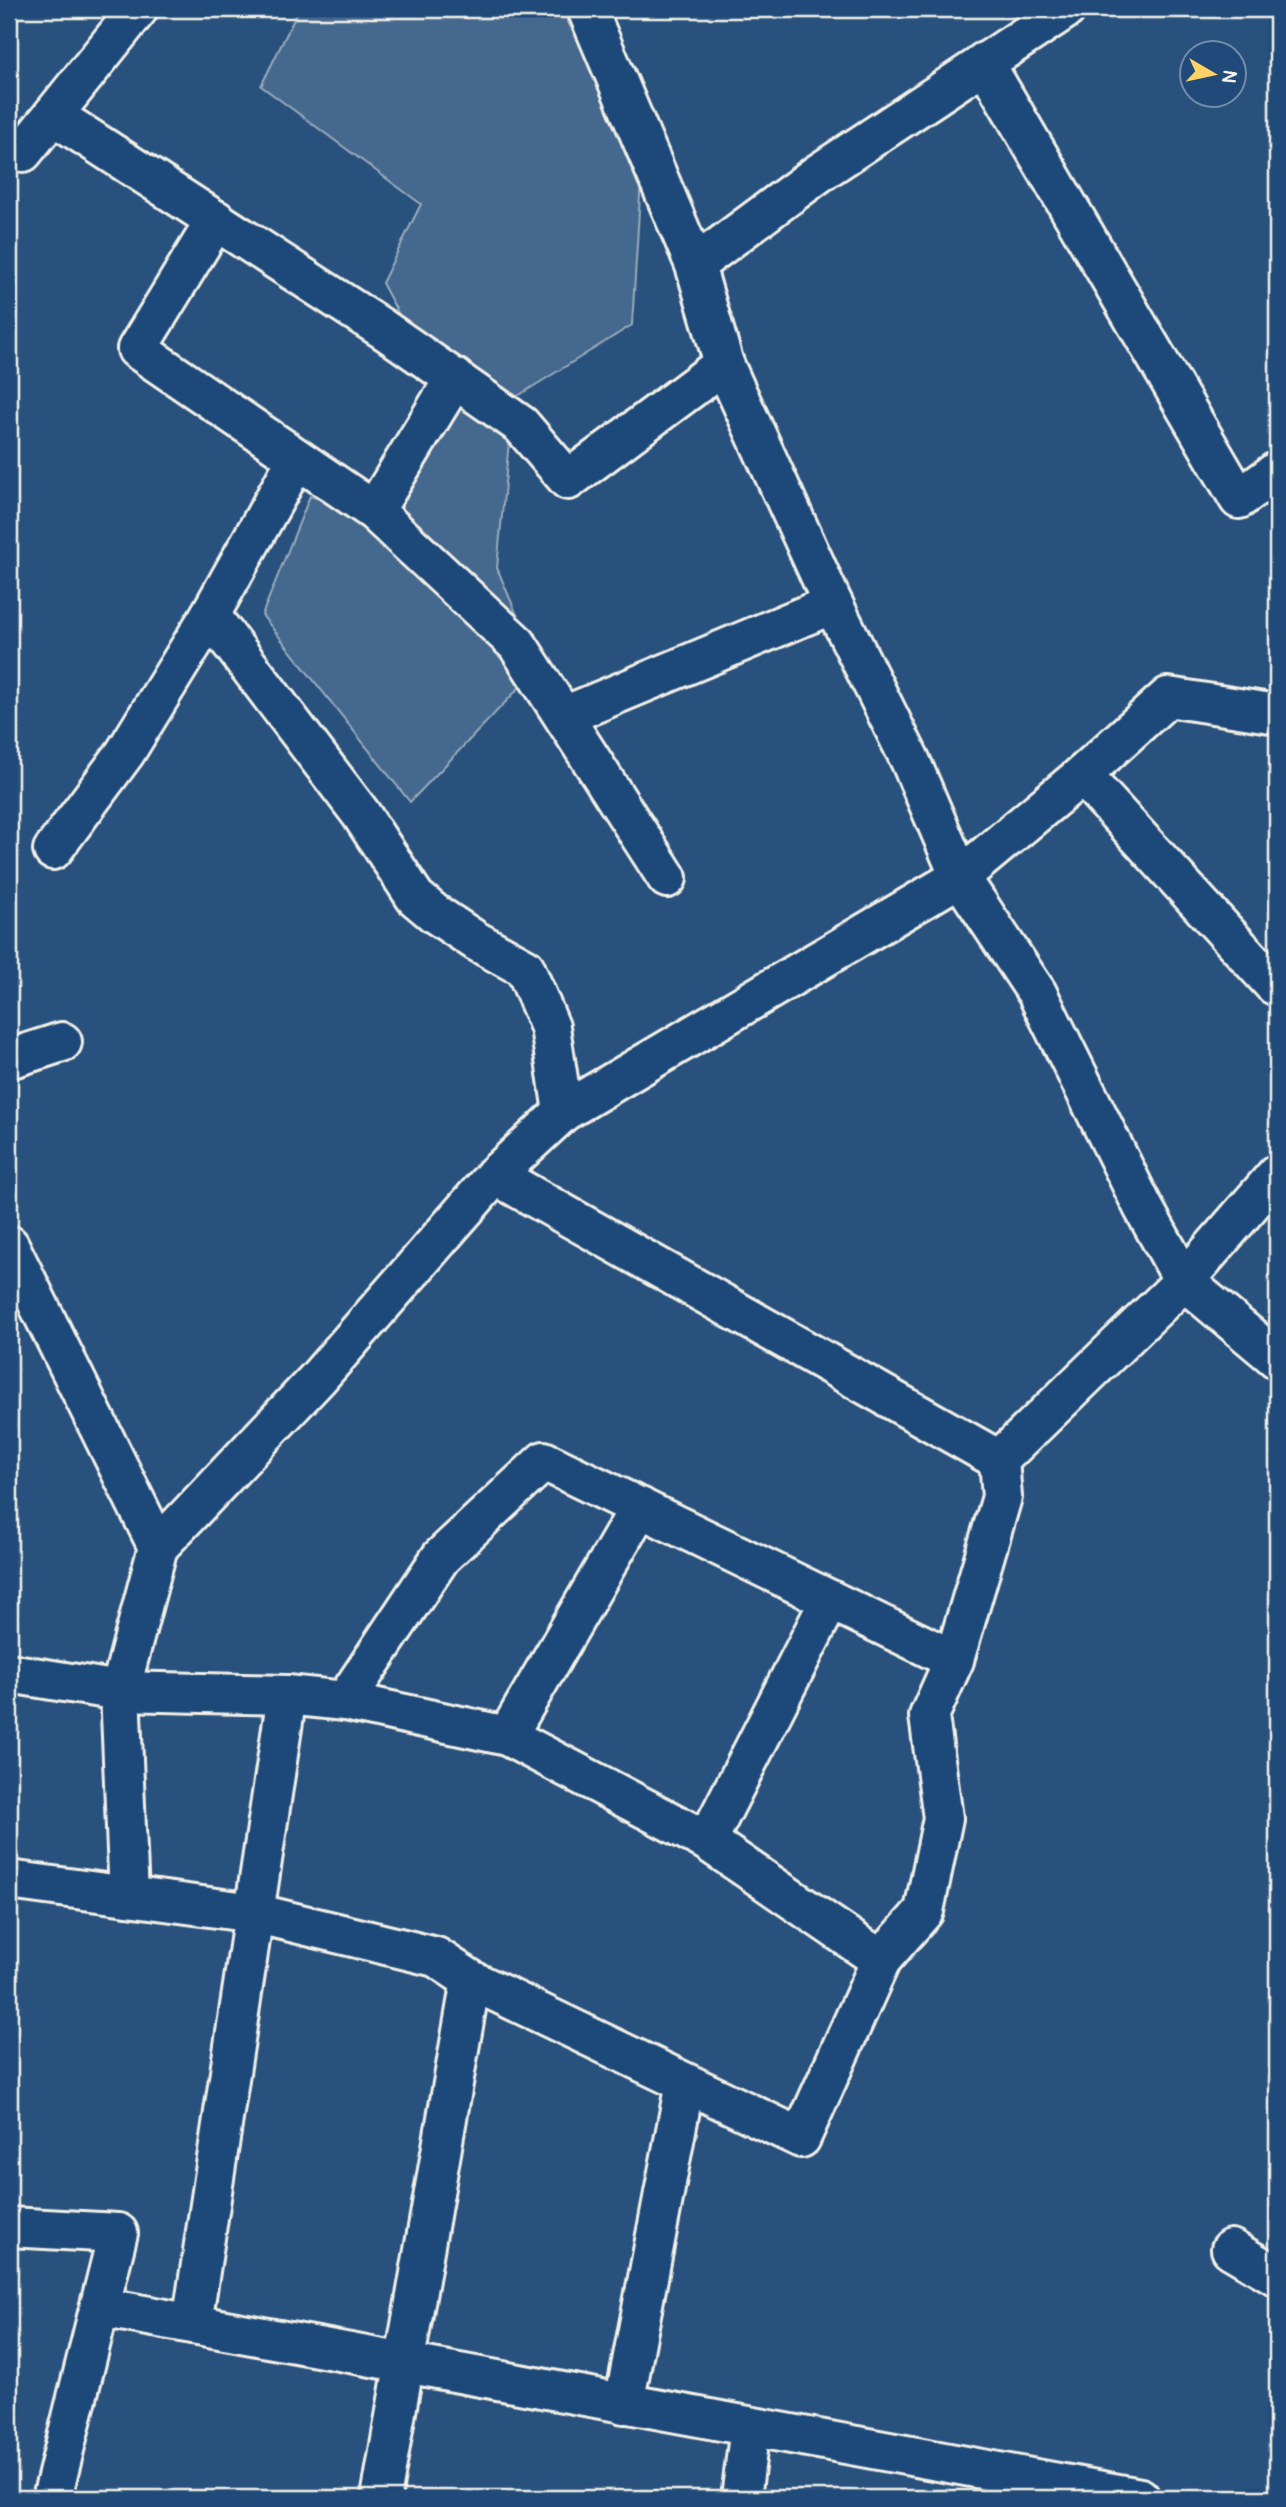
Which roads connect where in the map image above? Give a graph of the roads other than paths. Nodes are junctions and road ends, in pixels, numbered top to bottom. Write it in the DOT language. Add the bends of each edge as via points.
graph roads {
  1 [pos="138,9"];
  2 [pos="587,9"];
  3 [pos="1066,9"];
  4 [pos="984,62"];
  5 [pos="53,115"];
  6 [pos="9,144"];
  7 [pos="216,220"];
  8 [pos="695,265"];
  9 [pos="724,364"];
  10 [pos="455,379"];
  11 [pos="297,459"];
  12 [pos="1277,471"];
  13 [pos="374,511"];
  14 [pos="833,604"];
  15 [pos="210,615"];
  16 [pos="1277,714"];
  17 [pos="564,716"];
  18 [pos="1082,775"];
  19 [pos="53,849"];
  20 [pos="960,877"];
  21 [pos="667,878"];
  22 [pos="1277,986"];
  23 [pos="62,1042"];
  24 [pos="9,1059"];
  25 [pos="563,1112"];
  26 [pos="1277,1174"];
  27 [pos="495,1175"];
  28 [pos="9,1245"];
  29 [pos="1184,1281"];
  30 [pos="1277,1359"];
  31 [pos="999,1460"];
  32 [pos="640,1507"];
  33 [pos="158,1547"];
  34 [pos="830,1600"];
  35 [pos="954,1660"];
  36 [pos="9,1674"];
  37 [pos="120,1691"];
  38 [pos="287,1695"];
  39 [pos="345,1701"];
  40 [pos="507,1736"];
  41 [pos="707,1841"];
  42 [pos="9,1880"];
  43 [pos="129,1896"];
  44 [pos="254,1913"];
  45 [pos="881,1960"];
  46 [pos="471,1980"];
  47 [pos="685,2082"];
  48 [pos="9,2227"];
  49 [pos="1231,2249"];
  50 [pos="1277,2276"];
  51 [pos="100,2307"];
  52 [pos="192,2324"];
  53 [pos="405,2363"];
  54 [pos="624,2404"];
  55 [pos="750,2427"];
  56 [pos="979,2484"];
  57 [pos="52,2498"];
  58 [pos="381,2498"];
  59 [pos="741,2498"];
  60 [pos="1140,2498"];
  1 -- 5 [label="street"];
  2 -- 8 [label="street"];
  3 -- 4 [label="street"];
  4 -- 8 [label="street" via="819,173"];
  4 -- 12 [label="street" via="1239,499"];
  5 -- 6 [label="street" via="23,152"];
  5 -- 7 [label="street"];
  7 -- 10 [label="street"];
  7 -- 11 [label="street" via="137,349"];
  8 -- 9 [label="street"];
  9 -- 10 [label="street" via="568,480 521,425"];
  9 -- 14 [label="street"];
  10 -- 13 [label="street"];
  11 -- 13 [label="street"];
  11 -- 15 [label="street"];
  13 -- 17 [label="street" via="517,644"];
  14 -- 17 [label="street"];
  14 -- 20 [label="street" via="910,760"];
  15 -- 19 [label="street" via="125,753"];
  15 -- 25 [label="street" via="361,814 415,897 465,934 525,968 550,1027"];
  16 -- 18 [label="street" via="1168,697"];
  17 -- 21 [label="street"];
  18 -- 20 [label="street"];
  18 -- 22 [label="street"];
  20 -- 25 [label="street"];
  20 -- 29 [label="street" via="1037,993"];
  23 -- 24 [label="street"];
  25 -- 27 [label="street"];
  26 -- 29 [label="street"];
  27 -- 31 [label="street"];
  27 -- 33 [label="street" via="317,1379"];
  28 -- 33 [label="street"];
  29 -- 30 [label="street"];
  29 -- 31 [label="street"];
  31 -- 35 [label="street" via="1002,1497"];
  32 -- 34 [label="street"];
  32 -- 39 [label="street" via="544,1461 441,1557"];
  32 -- 40 [label="street"];
  33 -- 37 [label="street"];
  34 -- 35 [label="street"];
  34 -- 41 [label="street"];
  35 -- 45 [label="street" via="929,1716 943,1818 923,1911"];
  36 -- 37 [label="street"];
  37 -- 38 [label="street"];
  37 -- 43 [label="street"];
  38 -- 39 [label="street"];
  38 -- 44 [label="street"];
  39 -- 40 [label="street"];
  40 -- 41 [label="street"];
  41 -- 45 [label="street"];
  42 -- 43 [label="street"];
  43 -- 44 [label="street"];
  44 -- 46 [label="street" via="436,1956"];
  44 -- 52 [label="street"];
  45 -- 47 [label="street" via="801,2137"];
  46 -- 47 [label="street"];
  46 -- 53 [label="street"];
  47 -- 54 [label="street"];
  48 -- 51 [label="street" via="118,2233"];
  49 -- 50 [label="street"];
  51 -- 52 [label="street"];
  51 -- 57 [label="street"];
  52 -- 53 [label="street"];
  53 -- 54 [label="street"];
  53 -- 58 [label="street"];
  54 -- 55 [label="street"];
  55 -- 56 [label="street"];
  55 -- 59 [label="street"];
  56 -- 60 [label="street"];
}
